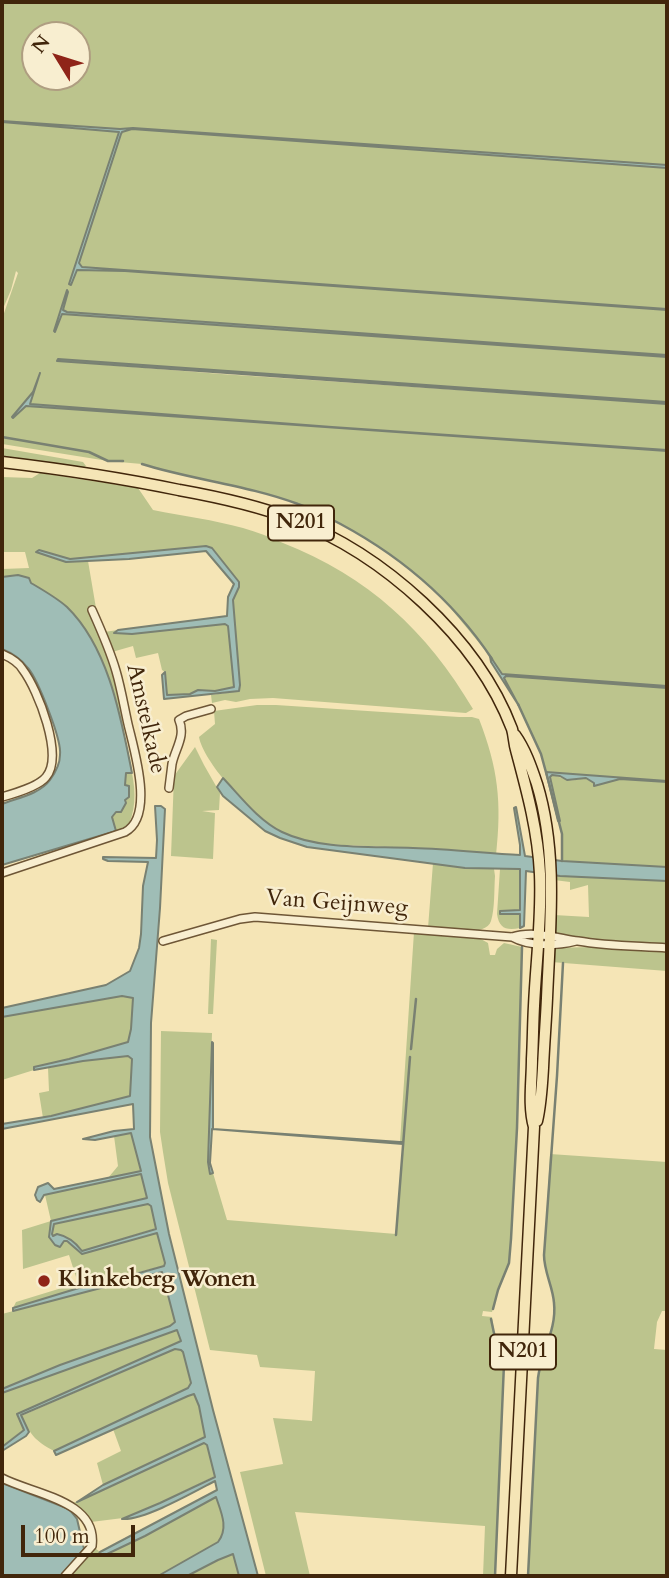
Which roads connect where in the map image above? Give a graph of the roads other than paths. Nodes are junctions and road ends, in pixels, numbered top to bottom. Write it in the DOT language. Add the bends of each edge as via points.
graph roads {
  1 [pos="2,462"];
  2 [pos="92,610"];
  3 [pos="2,654"];
  4 [pos="211,709"];
  5 [pos="169,788"];
  6 [pos="2,797"];
  7 [pos="2,873"];
  8 [pos="544,940"];
  9 [pos="163,941"];
  10 [pos="667,948"];
  11 [pos="2,1478"];
  12 [pos="65,1576"];
  13 [pos="511,1576"];
  1 -- 8 [label="main road, N201" via="235,501 292,519 365,556 417,597 469,655 513,733 544,850"];
  2 -- 7 [label="street, Amstelkade" via="116,671 139,771 138,815 125,832"];
  3 -- 6 [label="street" via="22,668 33,687 53,750 46,777"];
  4 -- 5 [label="street" via="179,720 182,736"];
  8 -- 9 [label="street, Van Geijnweg" via="520,934 512,937 255,917"];
  8 -- 10 [label="street, Van Geijnweg"];
  8 -- 13 [label="main road, N201" via="541,1095 534,1127"];
  11 -- 12 [label="street" via="65,1503 90,1525 92,1546"];
}
